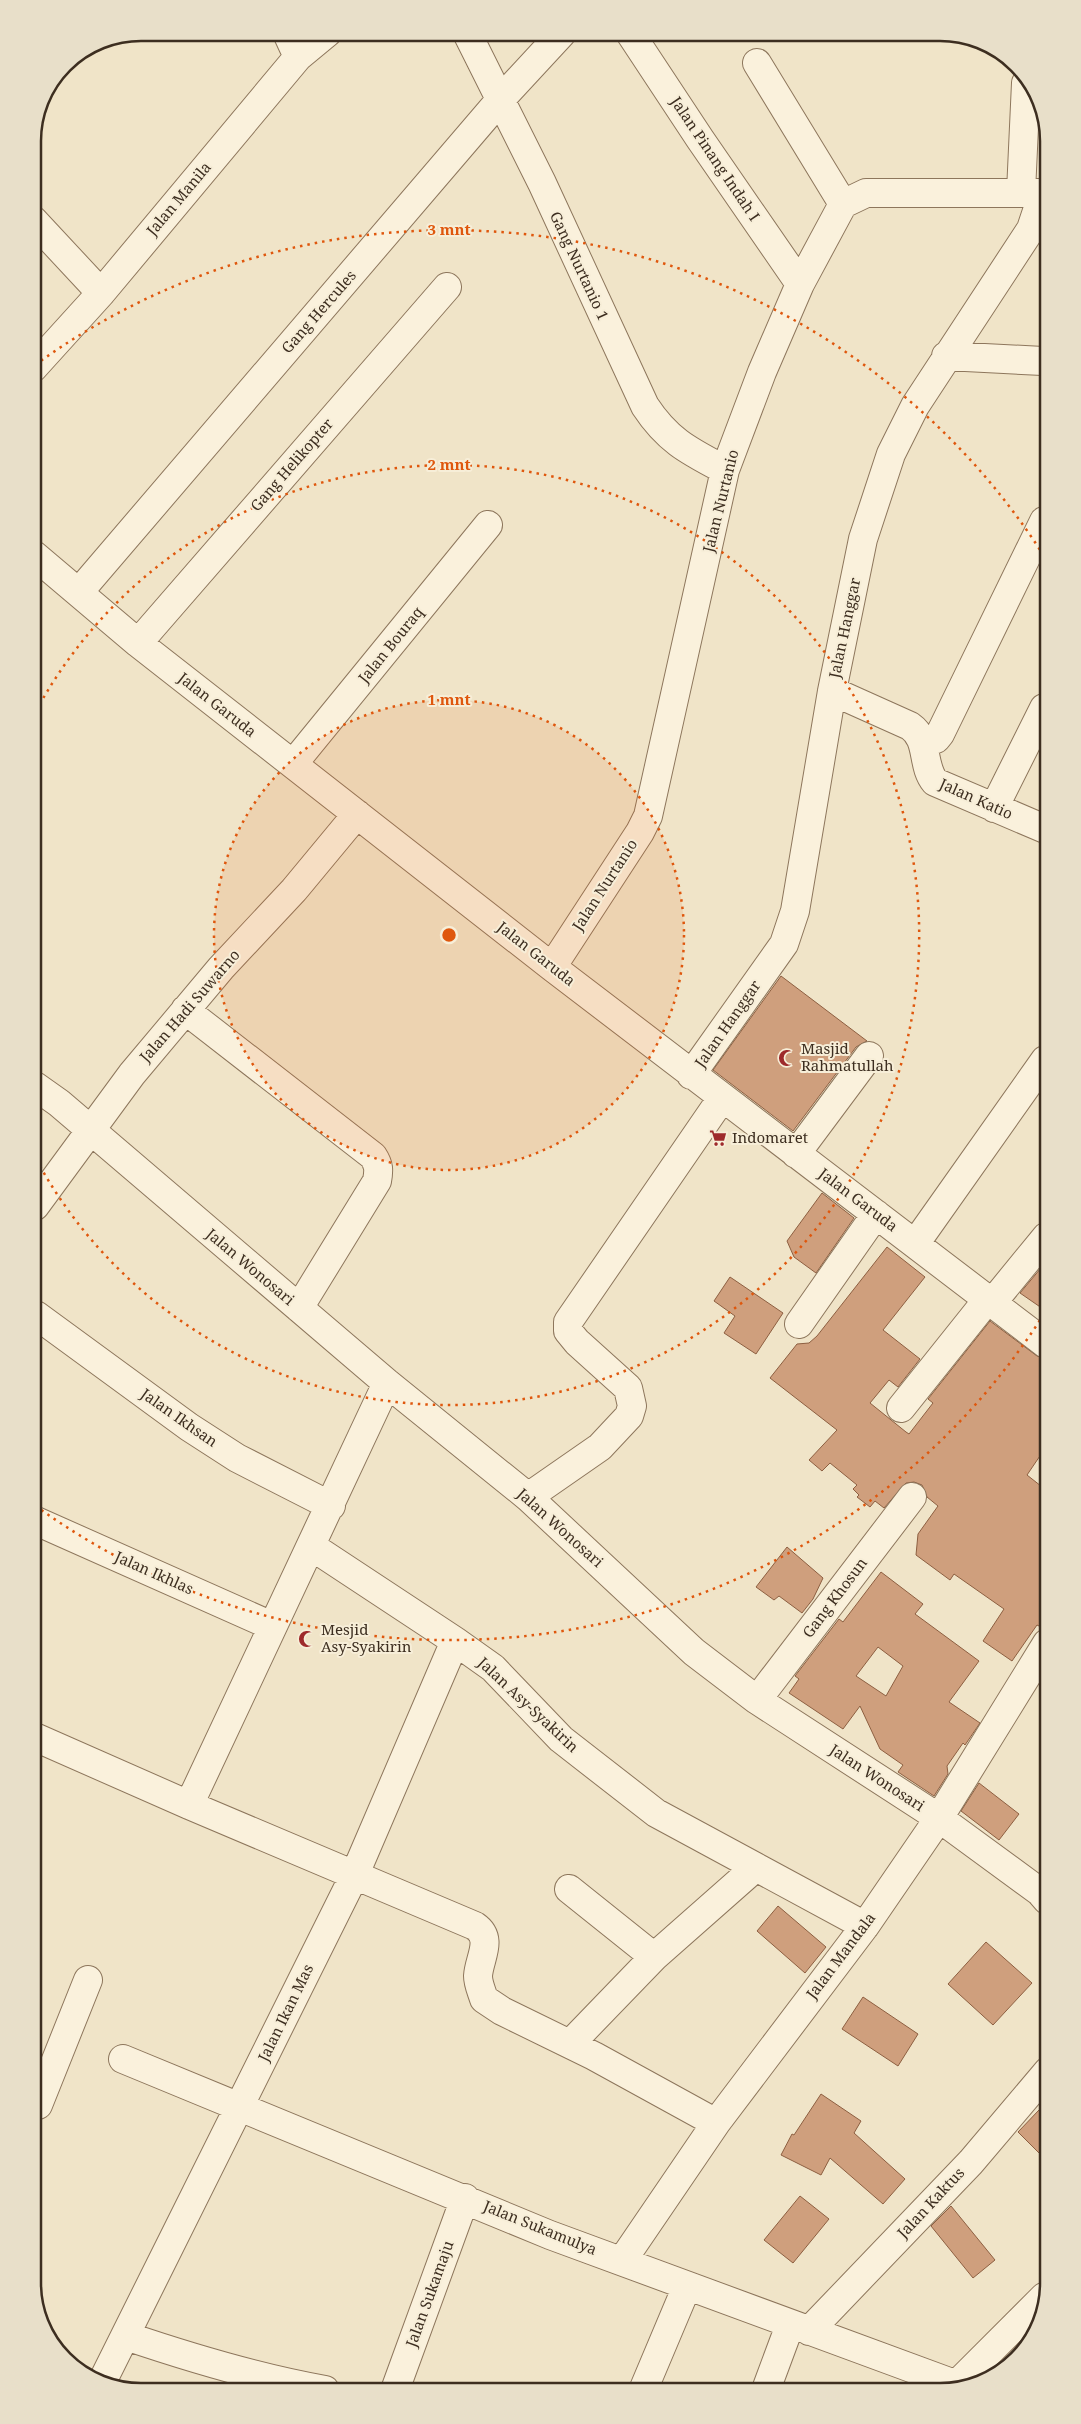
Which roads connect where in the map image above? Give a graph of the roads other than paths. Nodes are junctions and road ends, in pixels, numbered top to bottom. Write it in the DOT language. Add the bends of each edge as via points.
graph roads {
  1 [pos="291,41"];
  2 [pos="317,41"];
  3 [pos="471,41"];
  4 [pos="555,41"];
  5 [pos="635,41"];
  6 [pos="298,58"];
  7 [pos="757,63"];
  8 [pos="1027,93"];
  9 [pos="500,100"];
  10 [pos="1035,193"];
  11 [pos="843,204"];
  12 [pos="41,229"];
  13 [pos="800,284"];
  14 [pos="447,286"];
  15 [pos="100,293"];
  16 [pos="946,356"];
  17 [pos="41,359"];
  18 [pos="1040,361"];
  19 [pos="725,470"];
  20 [pos="488,525"];
  21 [pos="1040,529"];
  22 [pos="41,561"];
  23 [pos="78,592"];
  24 [pos="138,642"];
  25 [pos="832,691"];
  26 [pos="1040,716"];
  27 [pos="923,742"];
  28 [pos="293,764"];
  29 [pos="994,808"];
  30 [pos="357,814"];
  31 [pos="1040,827"];
  32 [pos="552,967"];
  33 [pos="185,1010"];
  34 [pos="869,1056"];
  35 [pos="1040,1067"];
  36 [pos="691,1075"];
  37 [pos="41,1091"];
  38 [pos="722,1098"];
  39 [pos="90,1131"];
  40 [pos="796,1154"];
  41 [pos="41,1199"];
  42 [pos="876,1214"];
  43 [pos="915,1244"];
  44 [pos="1040,1244"];
  45 [pos="990,1301"];
  46 [pos="299,1308"];
  47 [pos="41,1319"];
  48 [pos="799,1324"];
  49 [pos="1040,1339"];
  50 [pos="387,1383"];
  51 [pos="901,1408"];
  52 [pos="528,1497"];
  53 [pos="912,1497"];
  54 [pos="330,1506"];
  55 [pos="41,1523"];
  56 [pos="311,1546"];
  57 [pos="272,1626"];
  58 [pos="455,1641"];
  59 [pos="1040,1654"];
  60 [pos="757,1700"];
  61 [pos="41,1740"];
  62 [pos="189,1805"];
  63 [pos="938,1818"];
  64 [pos="756,1867"];
  65 [pos="355,1874"];
  66 [pos="569,1889"];
  67 [pos="1040,1889"];
  68 [pos="865,1926"];
  69 [pos="654,1958"];
  70 [pos="88,1980"];
  71 [pos="570,2044"];
  72 [pos="124,2060"];
  73 [pos="1040,2080"];
  74 [pos="41,2098"];
  75 [pos="239,2107"];
  76 [pos="716,2122"];
  77 [pos="466,2198"];
  78 [pos="622,2261"];
  79 [pos="687,2286"];
  80 [pos="1037,2304"];
  81 [pos="800,2328"];
  82 [pos="126,2336"];
  83 [pos="105,2376"];
  84 [pos="962,2380"];
  85 [pos="949,2382"];
  86 [pos="287,2383"];
  87 [pos="398,2383"];
  88 [pos="646,2383"];
  89 [pos="769,2383"];
  1 -- 6 [label="street"];
  2 -- 6 [label="street, Jalan Manila"];
  3 -- 9 [label="street, Gang Nurtanio 1"];
  4 -- 9 [label="street, Gang Hercules"];
  5 -- 13 [label="street, Jalan Pinang Indah I"];
  6 -- 15 [label="street, Jalan Manila"];
  7 -- 11 [label="street"];
  8 -- 10 [label="street, Jalan Hanggar"];
  9 -- 19 [label="street, Gang Nurtanio 1" via="645,406 658,426 674,440"];
  9 -- 23 [label="street, Gang Hercules"];
  10 -- 11 [label="street" via="866,193"];
  10 -- 16 [label="street, Jalan Hanggar" via="1030,229"];
  11 -- 13 [label="street, Jalan Nurtanio"];
  12 -- 15 [label="street"];
  13 -- 19 [label="street, Jalan Nurtanio"];
  14 -- 24 [label="street, Gang Helikopter"];
  15 -- 17 [label="street, Jalan Manila"];
  16 -- 18 [label="street"];
  16 -- 25 [label="street, Jalan Hanggar" via="915,406 891,454 863,539"];
  19 -- 32 [label="street, Jalan Nurtanio" via="648,816"];
  20 -- 28 [label="street, Jalan Bouraq"];
  21 -- 27 [label="street" via="940,734 936,739"];
  22 -- 23 [label="street, Jalan Garuda"];
  23 -- 24 [label="street, Jalan Garuda"];
  24 -- 28 [label="street, Jalan Garuda"];
  25 -- 27 [label="street" via="910,726"];
  25 -- 36 [label="street, Jalan Hanggar" via="795,911 784,944"];
  26 -- 29 [label="street"];
  27 -- 29 [label="street, Jalan Katio" via="929,774 935,782"];
  28 -- 30 [label="street, Jalan Garuda"];
  29 -- 31 [label="street, Jalan Katio"];
  30 -- 32 [label="street, Jalan Garuda"];
  30 -- 33 [label="street, Jalan Hadi Suwarno" via="294,890"];
  32 -- 36 [label="street, Jalan Garuda"];
  33 -- 39 [label="street, Jalan Hadi Suwarno"];
  33 -- 46 [label="street" via="378,1163 376,1181"];
  34 -- 40 [label="street"];
  35 -- 43 [label="street"];
  36 -- 38 [label="street, Jalan Garuda"];
  37 -- 39 [label="street, Jalan Wonosari"];
  38 -- 40 [label="street, Jalan Garuda"];
  38 -- 52 [label="street" via="568,1322 568,1331 577,1342 628,1388 632,1406 628,1416 600,1447"];
  39 -- 41 [label="street, Jalan Hadi Suwarno"];
  39 -- 46 [label="street, Jalan Wonosari"];
  40 -- 42 [label="street, Jalan Garuda"];
  42 -- 43 [label="street, Jalan Garuda"];
  42 -- 48 [label="street"];
  43 -- 45 [label="street, Jalan Garuda"];
  44 -- 45 [label="street"];
  45 -- 49 [label="street, Jalan Garuda"];
  45 -- 51 [label="street"];
  46 -- 50 [label="street, Jalan Wonosari"];
  47 -- 54 [label="street, Jalan Ikhsan" via="197,1432 269,1476"];
  50 -- 52 [label="street, Jalan Wonosari"];
  50 -- 54 [label="street"];
  52 -- 60 [label="street, Jalan Wonosari" via="694,1652"];
  53 -- 60 [label="street, Gang Khosun"];
  54 -- 56 [label="street"];
  55 -- 57 [label="street, Jalan Ikhlas"];
  56 -- 57 [label="street"];
  56 -- 58 [label="street, Jalan Asy-Syakirin"];
  57 -- 62 [label="street"];
  58 -- 64 [label="street, Jalan Asy-Syakirin" via="493,1668 561,1740 656,1813"];
  58 -- 65 [label="street, Jalan Ikan Mas"];
  59 -- 63 [label="street, Jalan Mandala"];
  60 -- 63 [label="street, Jalan Wonosari"];
  61 -- 62 [label="street"];
  62 -- 65 [label="street"];
  63 -- 67 [label="street, Jalan Wonosari"];
  63 -- 68 [label="street, Jalan Mandala"];
  64 -- 68 [label="street, Jalan Asy-Syakirin"];
  64 -- 69 [label="street"];
  65 -- 71 [label="street" via="483,1931 485,1944 478,1977 484,1999"];
  65 -- 75 [label="street, Jalan Ikan Mas"];
  66 -- 69 [label="street"];
  68 -- 76 [label="street, Jalan Mandala"];
  69 -- 71 [label="street"];
  70 -- 74 [label="street"];
  71 -- 76 [label="street"];
  72 -- 75 [label="street, Jalan Sukamulya"];
  73 -- 81 [label="street, Jalan Kaktus" via="970,2162"];
  75 -- 77 [label="street, Jalan Sukamulya"];
  75 -- 82 [label="street, Jalan Ikan Mas"];
  76 -- 78 [label="street, Jalan Mandala"];
  77 -- 78 [label="street, Jalan Sukamulya" via="550,2235"];
  77 -- 87 [label="street, Jalan Sukamaju"];
  78 -- 79 [label="street, Jalan Sukamulya"];
  79 -- 81 [label="street, Jalan Sukamulya"];
  79 -- 88 [label="street"];
  80 -- 84 [label="street"];
  81 -- 85 [label="street, Jalan Sukamulya"];
  81 -- 89 [label="street"];
  82 -- 83 [label="street, Jalan Ikan Mas"];
  82 -- 86 [label="street" via="196,2360"];
}
